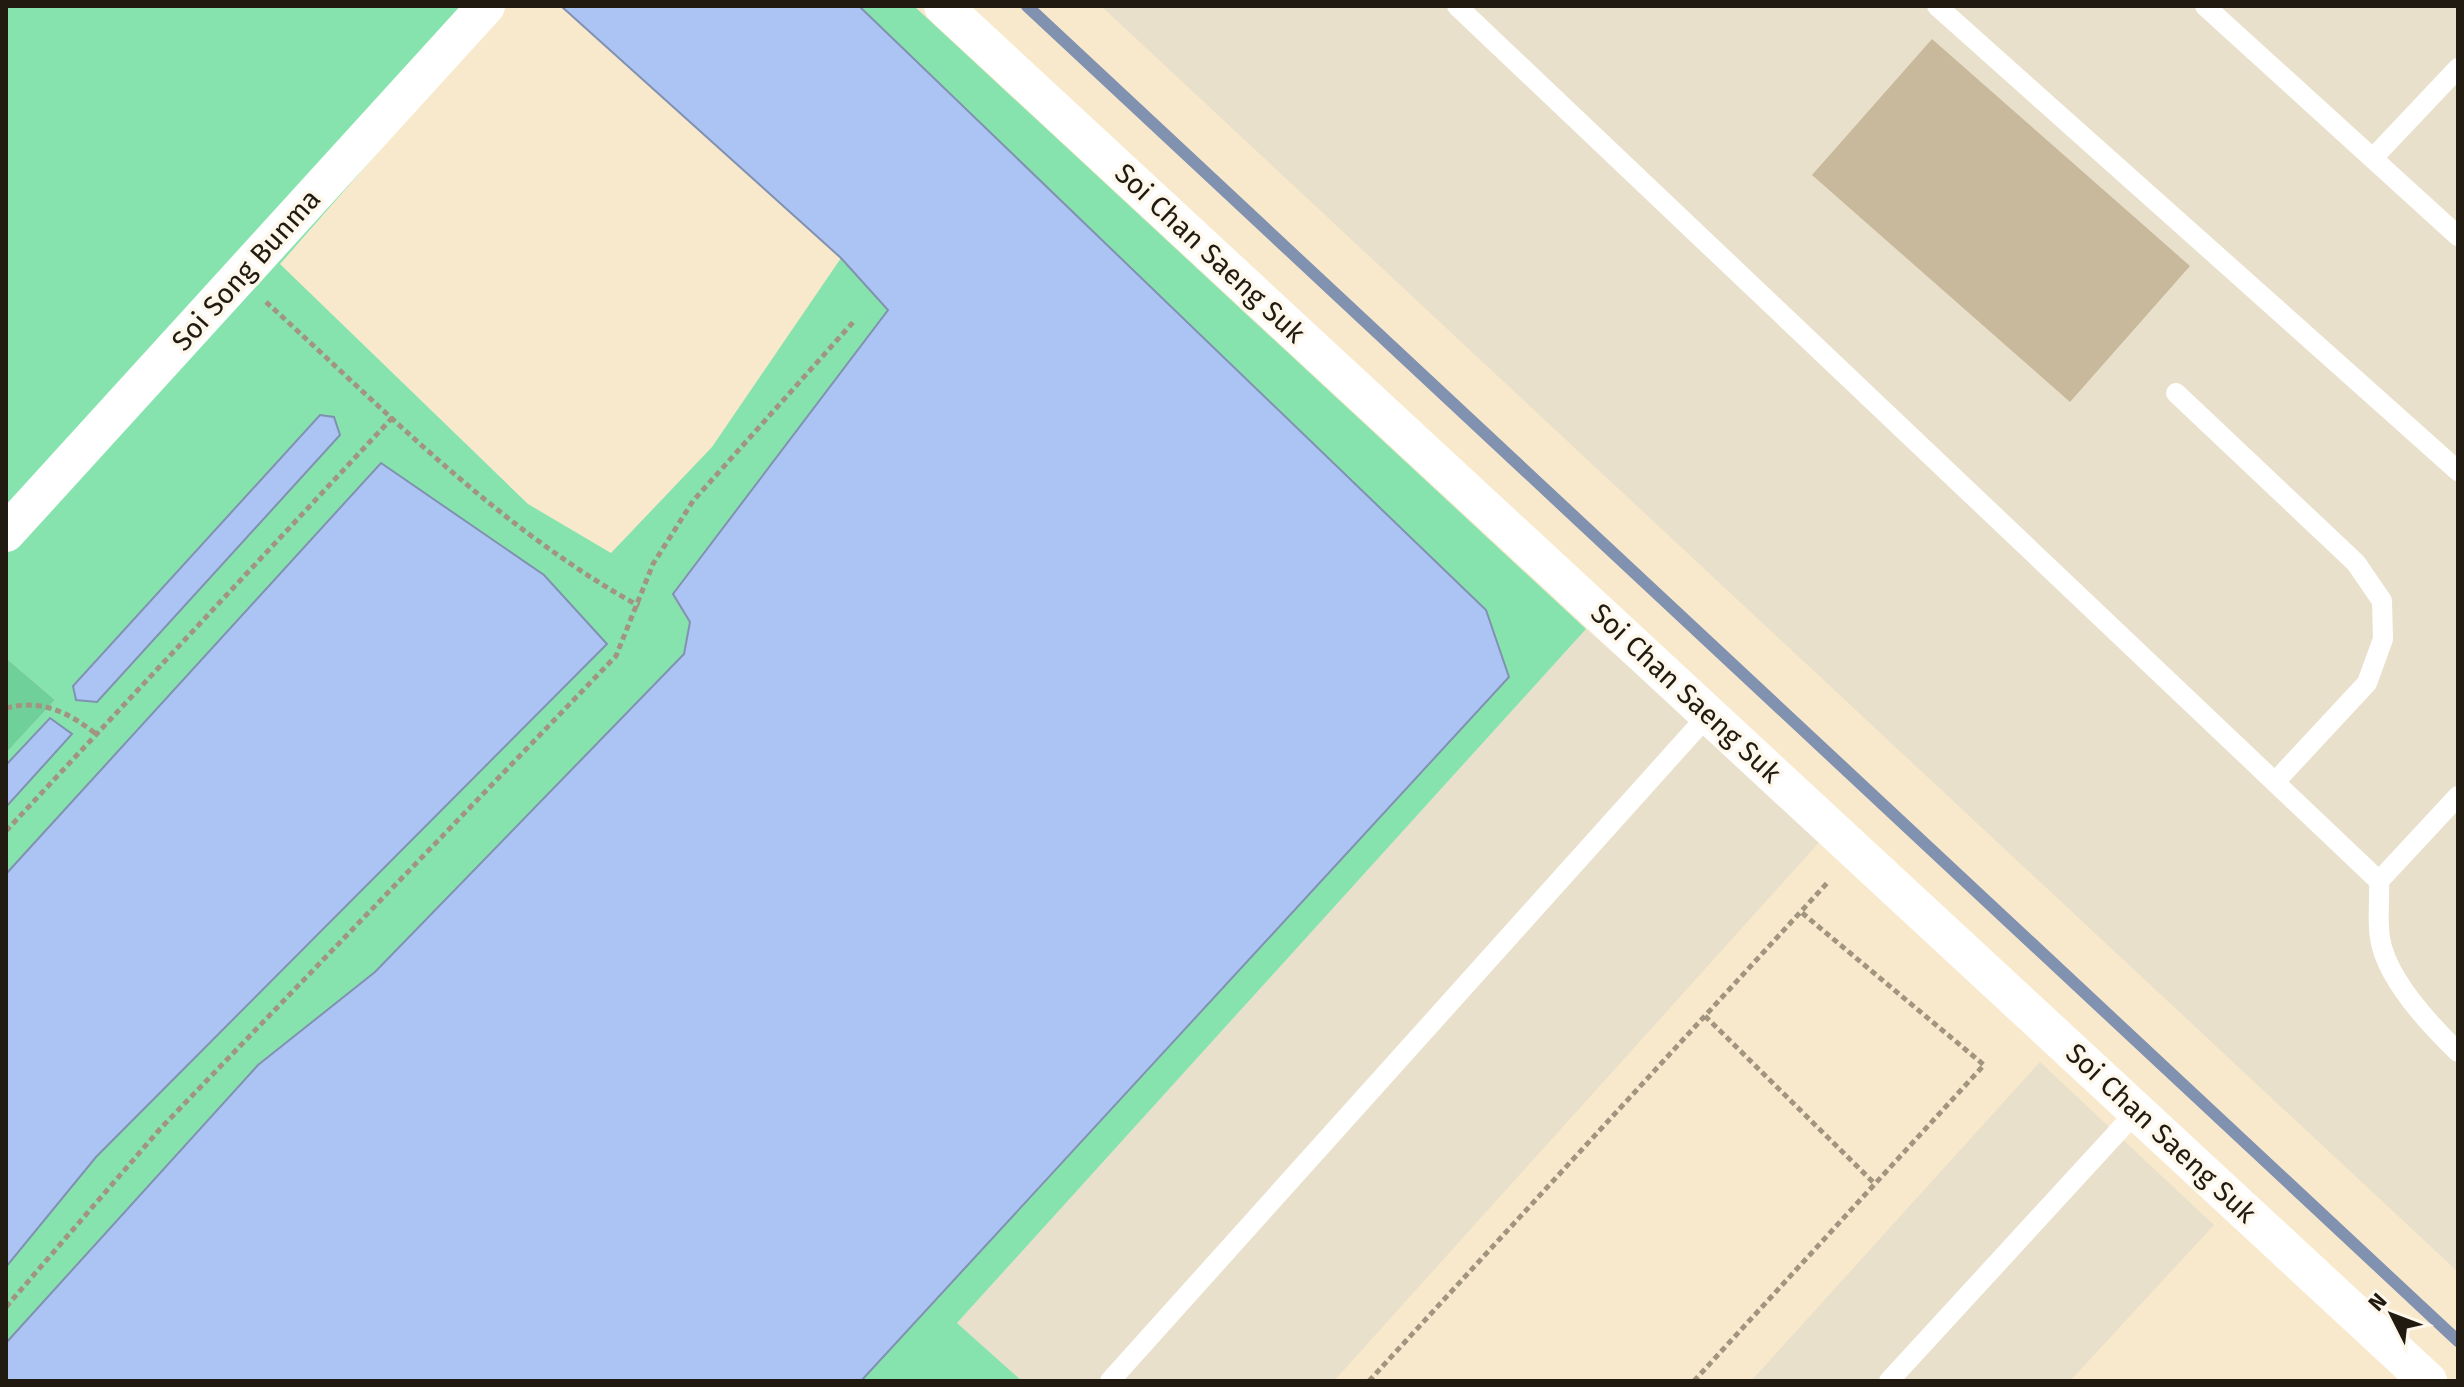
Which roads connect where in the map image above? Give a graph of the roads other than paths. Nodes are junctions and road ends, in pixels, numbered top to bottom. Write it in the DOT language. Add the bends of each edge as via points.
graph roads {
  1 [pos="486,6"];
  2 [pos="943,6"];
  3 [pos="1457,6"];
  4 [pos="1937,6"];
  5 [pos="2205,6"];
  6 [pos="2458,68"];
  7 [pos="2373,158"];
  8 [pos="2458,236"];
  9 [pos="2176,393"];
  10 [pos="2458,471"];
  11 [pos="6,533"];
  12 [pos="1709,714"];
  13 [pos="2275,782"];
  14 [pos="2458,796"];
  15 [pos="2379,881"];
  16 [pos="2458,1052"];
  17 [pos="2137,1111"];
  18 [pos="1110,1381"];
  19 [pos="1889,1381"];
  20 [pos="2428,1381"];
  1 -- 11 [label="street, Soi Song Bunma"];
  2 -- 12 [label="street, Soi Chan Saeng Suk"];
  3 -- 13 [label="lane"];
  4 -- 10 [label="lane"];
  5 -- 7 [label="lane"];
  6 -- 7 [label="lane"];
  7 -- 8 [label="lane"];
  9 -- 13 [label="lane" via="2356,563 2382,601 2383,639 2367,683"];
  12 -- 17 [label="street, Soi Chan Saeng Suk"];
  12 -- 18 [label="lane"];
  13 -- 15 [label="lane"];
  14 -- 15 [label="lane"];
  15 -- 16 [label="lane" via="2380,940 2401,986"];
  17 -- 19 [label="lane"];
  17 -- 20 [label="street, Soi Chan Saeng Suk"];
}
